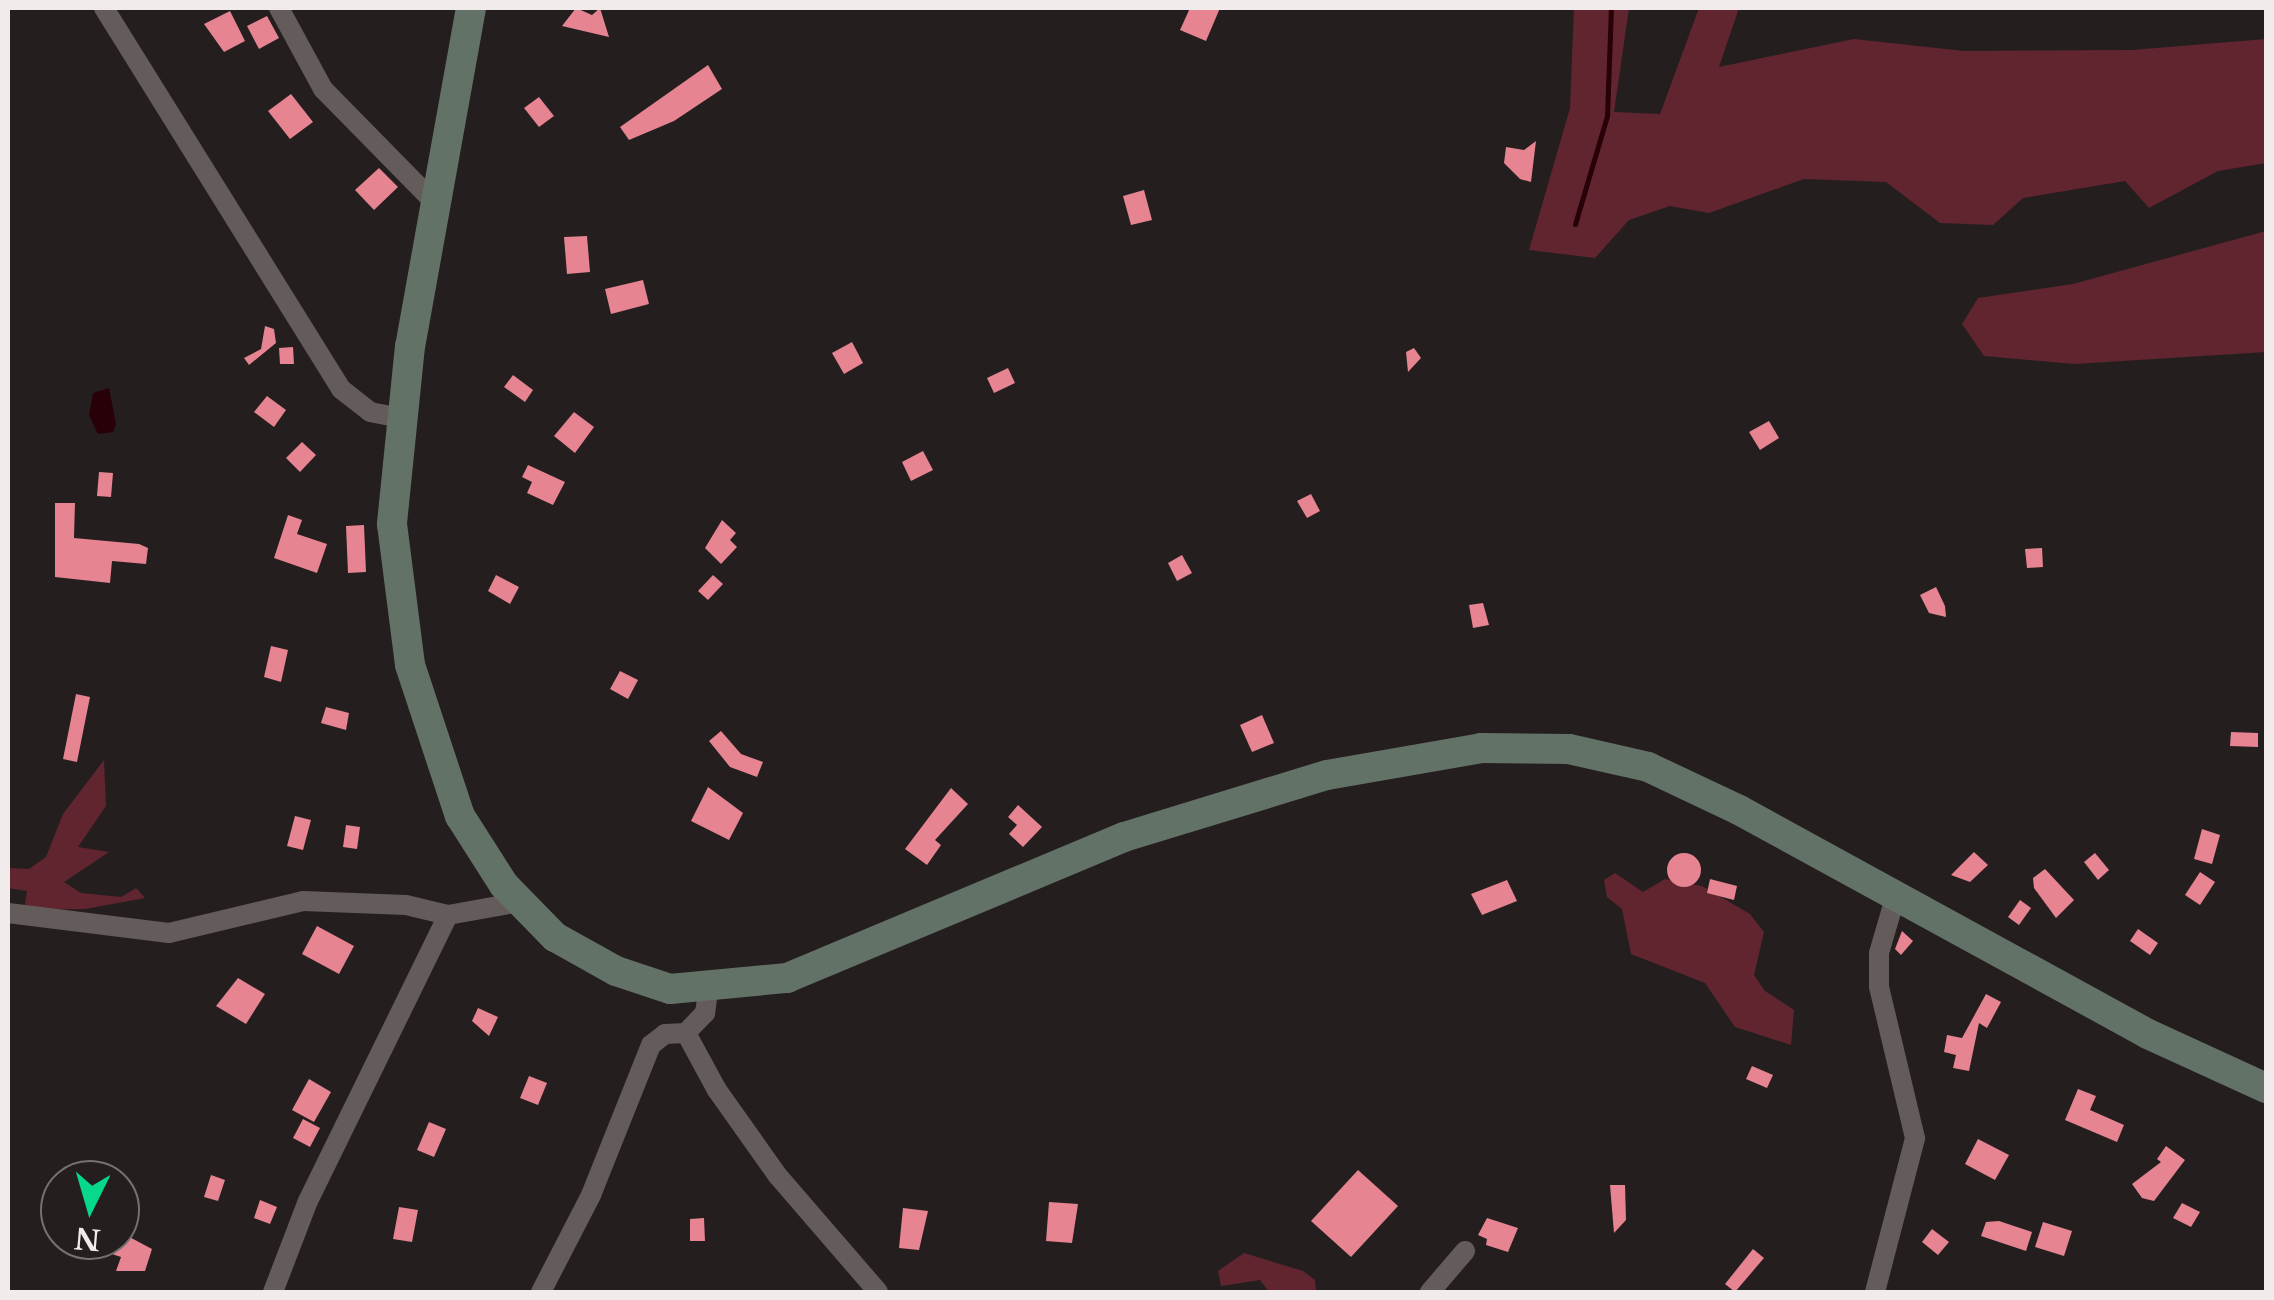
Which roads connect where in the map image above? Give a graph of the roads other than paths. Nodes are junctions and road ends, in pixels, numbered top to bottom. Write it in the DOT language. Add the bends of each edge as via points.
graph roads {
  1 [pos="104,8"];
  2 [pos="279,8"];
  3 [pos="470,8"];
  4 [pos="433,201"];
  5 [pos="400,418"];
  6 [pos="1896,895"];
  7 [pos="520,902"];
  8 [pos="8,912"];
  9 [pos="448,915"];
  10 [pos="708,990"];
  11 [pos="686,1033"];
  12 [pos="2266,1088"];
  13 [pos="1464,1251"];
  14 [pos="273,1292"];
  15 [pos="541,1292"];
  16 [pos="878,1292"];
  17 [pos="1430,1292"];
  18 [pos="1875,1292"];
  1 -- 5 [label="street" via="341,389 370,412"];
  2 -- 4 [label="street" via="323,89"];
  3 -- 4 [label="main road"];
  4 -- 5 [label="main road"];
  5 -- 7 [label="main road" via="392,524 410,666 460,816"];
  6 -- 10 [label="main road" via="1648,767 1569,749 1482,748 1327,775 1204,812 1109,843 787,978"];
  6 -- 12 [label="main road" via="2148,1034"];
  6 -- 18 [label="street" via="1879,952 1879,987 1916,1138"];
  7 -- 9 [label="street"];
  7 -- 10 [label="main road" via="555,937 616,971 670,989"];
  8 -- 9 [label="street" via="168,933 303,901 406,905"];
  9 -- 14 [label="street" via="308,1200"];
  10 -- 11 [label="street" via="705,1013"];
  11 -- 15 [label="street" via="664,1034 651,1045 591,1195"];
  11 -- 16 [label="street" via="778,1176"];
  13 -- 17 [label="street"];
}
